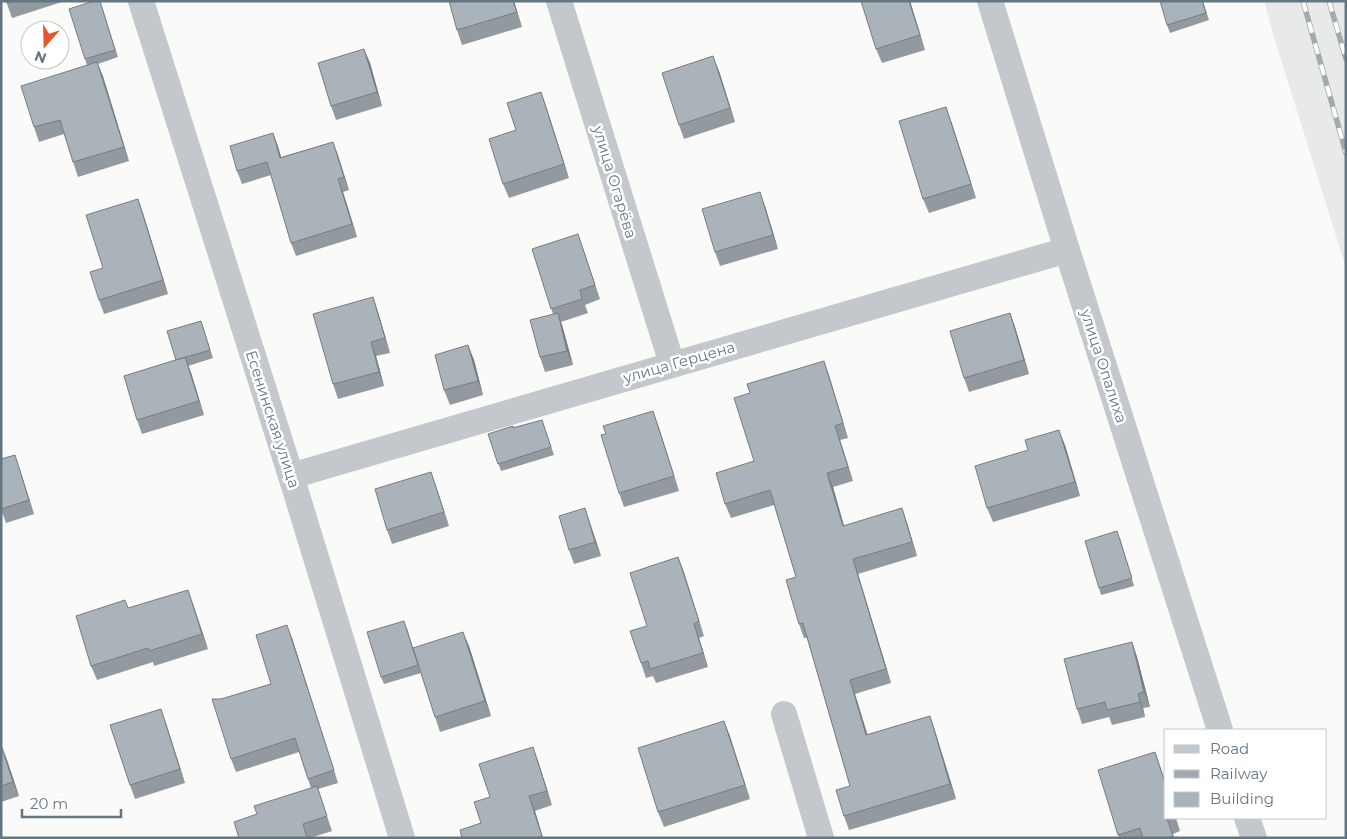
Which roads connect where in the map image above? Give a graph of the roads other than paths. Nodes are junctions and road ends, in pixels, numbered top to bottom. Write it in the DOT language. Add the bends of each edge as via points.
graph roads {
  1 [pos="141,1"];
  2 [pos="559,1"];
  3 [pos="990,1"];
  4 [pos="1067,250"];
  5 [pos="672,364"];
  6 [pos="292,476"];
  7 [pos="784,714"];
  8 [pos="1220,729"];
  9 [pos="1247,819"];
  10 [pos="402,838"];
  11 [pos="821,838"];
  12 [pos="1254,838"];
  1 -- 6 [label="street, Есенинская улица"];
  2 -- 5 [label="street, улица Огарёва"];
  3 -- 4 [label="street, улица Опалиха"];
  4 -- 5 [label="street, улица Герцена"];
  4 -- 8 [label="street, улица Опалиха"];
  5 -- 6 [label="street, улица Герцена"];
  6 -- 10 [label="street, Есенинская улица"];
  7 -- 11 [label="street"];
  9 -- 12 [label="street"];
}
